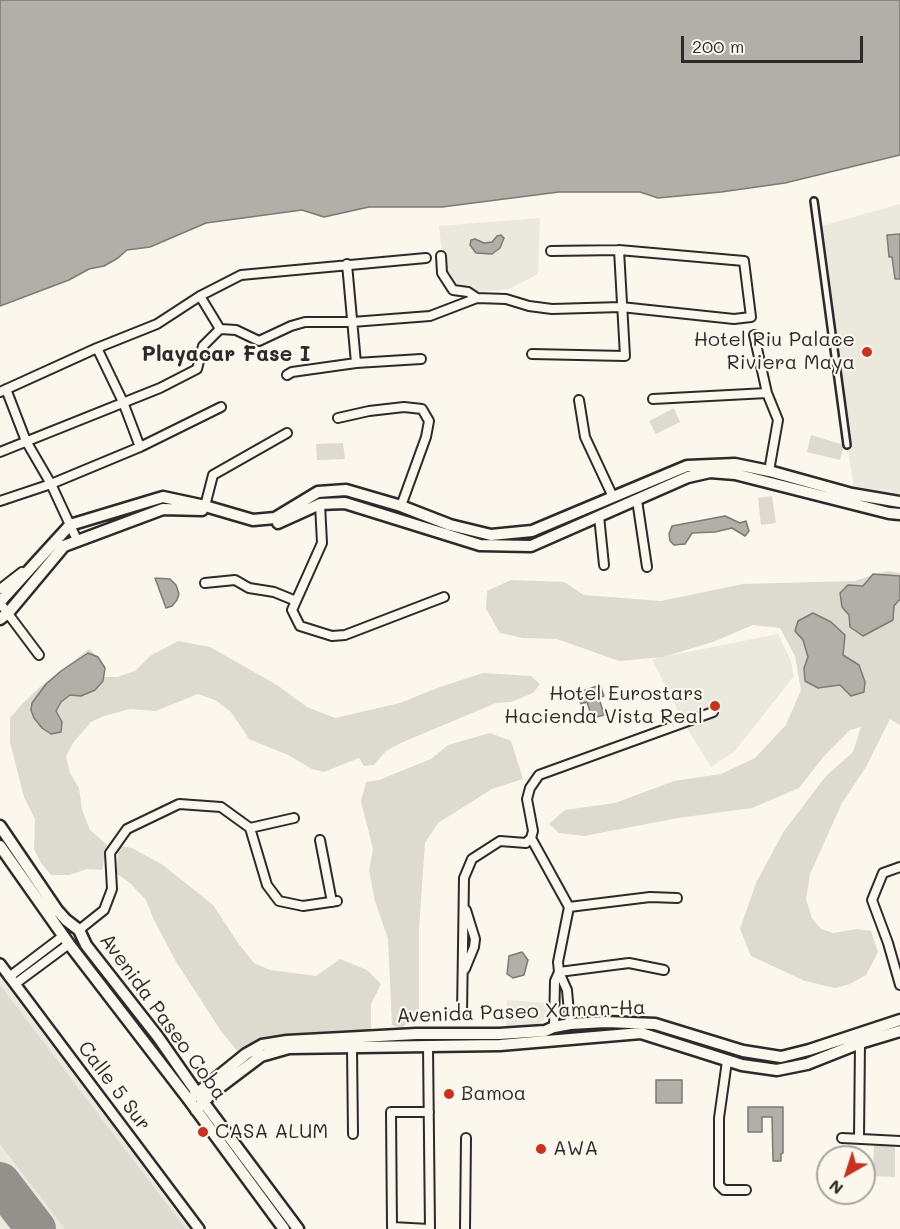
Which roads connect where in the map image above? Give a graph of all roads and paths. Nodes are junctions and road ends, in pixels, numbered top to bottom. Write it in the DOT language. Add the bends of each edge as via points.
graph roads {
  1 [pos="814,201"];
  2 [pos="551,250"];
  3 [pos="619,250"];
  4 [pos="441,256"];
  5 [pos="426,258"];
  6 [pos="347,264"];
  7 [pos="200,296"];
  8 [pos="477,298"];
  9 [pos="621,307"];
  10 [pos="352,322"];
  11 [pos="220,329"];
  12 [pos="754,334"];
  13 [pos="97,348"];
  14 [pos="532,354"];
  15 [pos="421,359"];
  16 [pos="356,363"];
  17 [pos="287,375"];
  18 [pos="3,390"];
  19 [pos="767,393"];
  20 [pos="653,399"];
  21 [pos="579,400"];
  22 [pos="123,402"];
  23 [pos="221,407"];
  24 [pos="338,418"];
  25 [pos="286,433"];
  26 [pos="26,441"];
  27 [pos="846,445"];
  28 [pos="140,447"];
  29 [pos="0,452"];
  30 [pos="735,469"];
  31 [pos="769,471"];
  32 [pos="51,484"];
  33 [pos="640,494"];
  34 [pos="613,497"];
  35 [pos="376,499"];
  36 [pos="0,501"];
  37 [pos="900,502"];
  38 [pos="320,504"];
  39 [pos="205,506"];
  40 [pos="401,506"];
  41 [pos="582,510"];
  42 [pos="373,512"];
  43 [pos="900,514"];
  44 [pos="599,516"];
  45 [pos="587,521"];
  46 [pos="431,524"];
  47 [pos="70,525"];
  48 [pos="77,540"];
  49 [pos="40,558"];
  50 [pos="604,565"];
  51 [pos="647,567"];
  52 [pos="205,583"];
  53 [pos="0,590"];
  54 [pos="444,597"];
  55 [pos="296,601"];
  56 [pos="0,603"];
  57 [pos="4,616"];
  58 [pos="39,655"];
  59 [pos="713,712"];
  60 [pos="294,818"];
  61 [pos="0,826"];
  62 [pos="250,828"];
  63 [pos="531,838"];
  64 [pos="320,840"];
  65 [pos="0,846"];
  66 [pos="900,867"];
  67 [pos="677,898"];
  68 [pos="569,907"];
  69 [pos="53,913"];
  70 [pos="80,930"];
  71 [pos="66,940"];
  72 [pos="96,958"];
  73 [pos="0,964"];
  74 [pos="86,965"];
  75 [pos="664,970"];
  76 [pos="559,972"];
  77 [pos="12,980"];
  78 [pos="900,985"];
  79 [pos="462,1014"];
  80 [pos="900,1020"];
  81 [pos="606,1022"];
  82 [pos="570,1024"];
  83 [pos="554,1027"];
  84 [pos="878,1032"];
  85 [pos="900,1032"];
  86 [pos="607,1034"];
  87 [pos="860,1043"];
  88 [pos="428,1046"];
  89 [pos="352,1047"];
  90 [pos="727,1060"];
  91 [pos="196,1102"];
  92 [pos="429,1112"];
  93 [pos="353,1134"];
  94 [pos="466,1138"];
  95 [pos="842,1138"];
  96 [pos="860,1138"];
  97 [pos="900,1141"];
  98 [pos="746,1190"];
  99 [pos="199,1229"];
  100 [pos="284,1229"];
  101 [pos="298,1229"];
  102 [pos="429,1229"];
  103 [pos="465,1229"];
  1 -- 27 [label="street"];
  2 -- 3 [label="street"];
  3 -- 9 [label="street"];
  3 -- 9 [label="street" via="744,261 751,317 734,319"];
  4 -- 8 [label="street" via="442,273 453,290"];
  5 -- 6 [label="street"];
  6 -- 7 [label="street" via="241,275"];
  6 -- 10 [label="street"];
  7 -- 11 [label="street"];
  7 -- 13 [label="street" via="158,324"];
  8 -- 9 [label="street" via="506,299 552,309"];
  8 -- 10 [label="street" via="430,316"];
  9 -- 14 [label="street" via="625,356"];
  10 -- 11 [label="street" via="305,322 259,341 236,330"];
  10 -- 16 [label="street"];
  11 -- 22 [label="street" via="203,346 197,369"];
  12 -- 19 [label="street"];
  13 -- 18 [label="street"];
  13 -- 22 [label="street"];
  15 -- 16 [label="street"];
  16 -- 17 [label="street"];
  18 -- 26 [label="street"];
  19 -- 20 [label="street"];
  19 -- 31 [label="street" via="778,420"];
  21 -- 34 [label="street" via="585,437"];
  22 -- 26 [label="street"];
  22 -- 28 [label="street"];
  23 -- 28 [label="street"];
  24 -- 40 [label="street" via="404,407 422,409 429,421 426,438"];
  25 -- 39 [label="street" via="213,475"];
  26 -- 29 [label="street"];
  26 -- 32 [label="street"];
  28 -- 32 [label="street"];
  30 -- 31 [label="main road"];
  30 -- 33 [label="main road" via="687,466"];
  30 -- 43 [label="main road"];
  31 -- 37 [label="main road" via="852,494"];
  32 -- 36 [label="street"];
  32 -- 47 [label="street"];
  33 -- 34 [label="main road"];
  33 -- 44 [label="main road"];
  33 -- 51 [label="street"];
  34 -- 41 [label="main road"];
  35 -- 39 [label="main road" via="346,490 318,492 275,518 253,520"];
  35 -- 40 [label="main road"];
  35 -- 42 [label="main road"];
  38 -- 42 [label="main road" via="345,503"];
  38 -- 48 [label="main road" via="275,524 257,527 205,510 163,509"];
  38 -- 55 [label="street" via="322,543"];
  39 -- 47 [label="main road" via="163,497"];
  40 -- 46 [label="main road"];
  41 -- 45 [label="main road"];
  41 -- 46 [label="main road" via="532,531 491,535"];
  42 -- 46 [label="main road"];
  44 -- 45 [label="main road"];
  44 -- 50 [label="street"];
  45 -- 46 [label="main road" via="531,546 480,545"];
  47 -- 48 [label="street"];
  47 -- 49 [label="main road"];
  48 -- 57 [label="main road" via="64,546"];
  49 -- 53 [label="street"];
  49 -- 56 [label="main road"];
  52 -- 55 [label="street" via="235,580 249,588"];
  54 -- 55 [label="street" via="345,635 332,636 300,626 292,610"];
  56 -- 57 [label="street"];
  57 -- 58 [label="street"];
  59 -- 63 [label="street" via="539,775 527,799"];
  60 -- 62 [label="street"];
  61 -- 69 [label="main road, Avenida Paseo Coba"];
  62 -- 64 [label="street" via="267,885 279,901 303,906 334,901"];
  62 -- 70 [label="street" via="221,807 178,804 127,830 110,853 112,889 104,910"];
  63 -- 68 [label="street"];
  63 -- 79 [label="street" via="526,843 500,841 472,859 464,878"];
  65 -- 69 [label="main road, Avenida Paseo Coba"];
  66 -- 78 [label="street" via="883,873 872,900"];
  67 -- 68 [label="street" via="650,897"];
  68 -- 76 [label="street"];
  69 -- 70 [label="main road, Avenida Paseo Coba"];
  69 -- 71 [label="main road, Avenida Paseo Coba"];
  70 -- 72 [label="main road, Avenida Paseo Coba"];
  71 -- 74 [label="main road, Avenida Paseo Coba"];
  71 -- 77 [label="street"];
  72 -- 74 [label="main road"];
  72 -- 91 [label="main road, Avenida Paseo Coba" via="158,1037"];
  73 -- 77 [label="street, Calle 5 Sur"];
  74 -- 91 [label="main road, Avenida Paseo Coba"];
  75 -- 76 [label="street" via="629,963"];
  76 -- 82 [label="street" via="567,990"];
  76 -- 83 [label="street" via="555,981"];
  77 -- 99 [label="street, Calle 5 Sur"];
  80 -- 84 [label="main road, Avenida Paseo Xaman-Ha"];
  81 -- 82 [label="main road, Avenida Paseo Xaman-Ha"];
  81 -- 84 [label="main road, Avenida Paseo Xaman-Ha" via="655,1024 743,1051 781,1057"];
  81 -- 86 [label="main road"];
  82 -- 83 [label="main road, Avenida Paseo Xaman-Ha"];
  83 -- 91 [label="main road, Avenida Paseo Xaman-Ha" via="499,1034 416,1034 261,1045 246,1054"];
  84 -- 85 [label="main road, Avenida Paseo Xaman-Ha"];
  84 -- 87 [label="main road, Avenida Paseo Xaman-Ha"];
  86 -- 88 [label="main road, Avenida Paseo Xaman-Ha"];
  86 -- 90 [label="main road, Avenida Paseo Xaman-Ha" via="641,1033"];
  87 -- 90 [label="main road, Avenida Paseo Xaman-Ha" via="807,1064 777,1070"];
  87 -- 96 [label="street"];
  88 -- 89 [label="main road, Avenida Paseo Xaman-Ha"];
  88 -- 92 [label="street"];
  89 -- 91 [label="main road, Avenida Paseo Xaman-Ha" via="289,1048 261,1056"];
  89 -- 93 [label="street"];
  90 -- 98 [label="street" via="719,1118 719,1185 724,1190"];
  91 -- 100 [label="main road, Avenida Paseo Coba"];
  91 -- 101 [label="main road, Avenida Paseo Coba"];
  92 -- 102 [label="street"];
  92 -- 102 [label="street" via="391,1112 392,1227"];
  94 -- 103 [label="street"];
  95 -- 96 [label="street"];
  96 -- 97 [label="street"];
}
